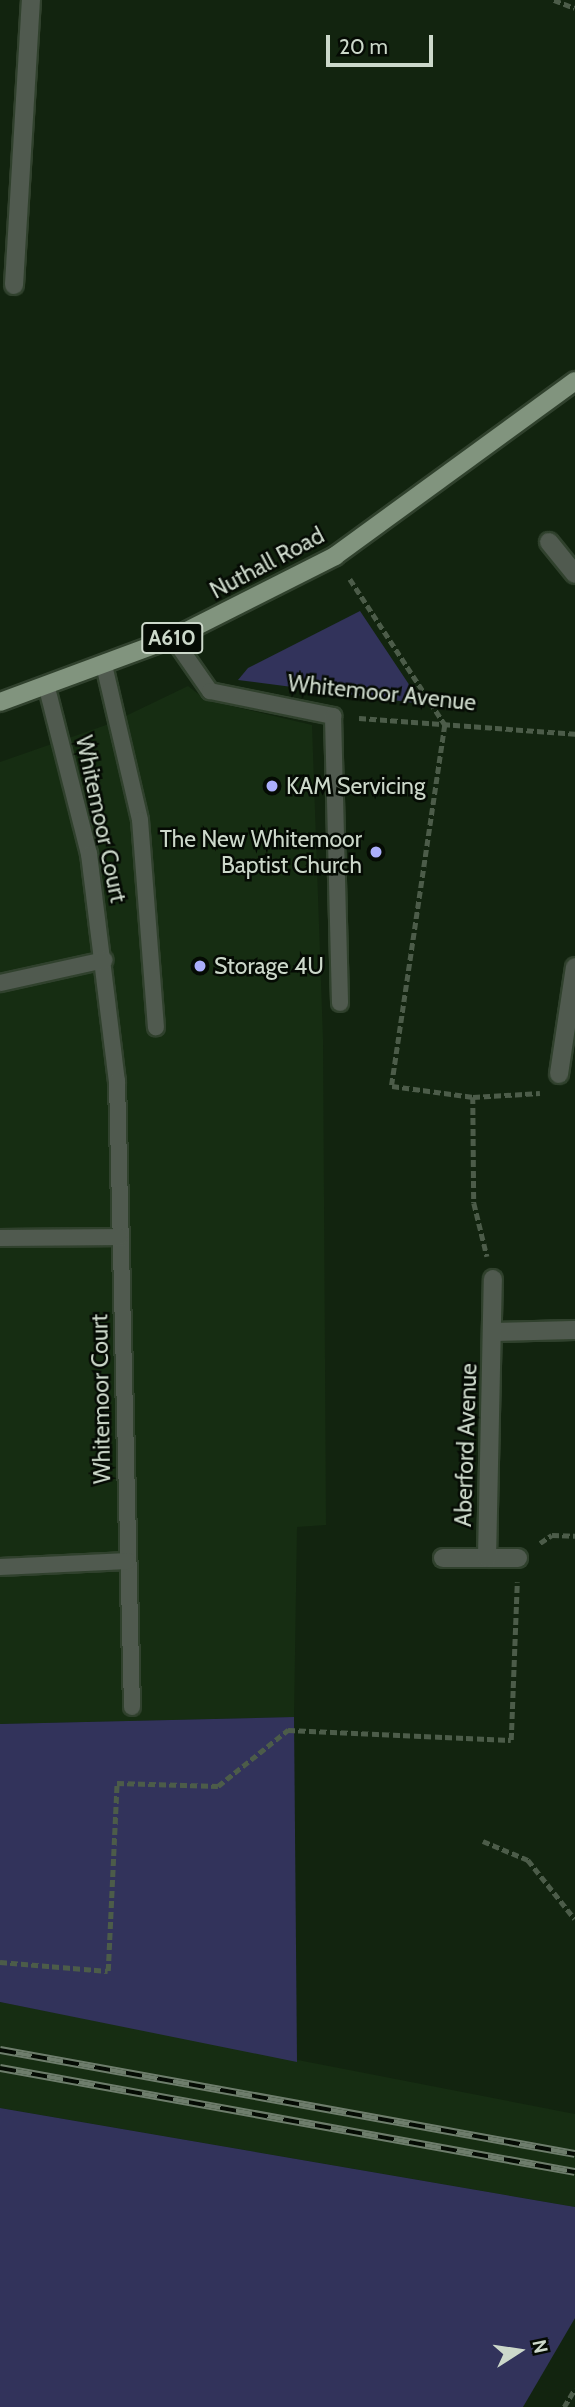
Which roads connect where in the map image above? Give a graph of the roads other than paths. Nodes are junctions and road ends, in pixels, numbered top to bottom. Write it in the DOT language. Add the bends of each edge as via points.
graph roads {
  1 [pos="31,0"];
  2 [pos="15,285"];
  3 [pos="575,381"];
  4 [pos="575,394"];
  5 [pos="496,441"];
  6 [pos="549,542"];
  7 [pos="575,574"];
  8 [pos="173,638"];
  9 [pos="104,665"];
  10 [pos="47,688"];
  11 [pos="0,702"];
  12 [pos="105,960"];
  13 [pos="575,968"];
  14 [pos="0,983"];
  15 [pos="341,1003"];
  16 [pos="156,1027"];
  17 [pos="557,1083"];
  18 [pos="120,1237"];
  19 [pos="0,1238"];
  20 [pos="493,1279"];
  21 [pos="575,1330"];
  22 [pos="493,1332"];
  23 [pos="443,1558"];
  24 [pos="487,1558"];
  25 [pos="518,1558"];
  26 [pos="128,1561"];
  27 [pos="0,1567"];
  28 [pos="132,1707"];
  1 -- 2 [label="street"];
  3 -- 5 [label="main road, Nuthall Road / A610"];
  4 -- 5 [label="main road, Nuthall Road / A610"];
  5 -- 8 [label="main road, Nuthall Road / A610" via="335,556"];
  6 -- 7 [label="street"];
  8 -- 9 [label="main road, Nuthall Road / A610"];
  8 -- 15 [label="lane, Whitemoor Avenue" via="209,691 333,716"];
  9 -- 10 [label="main road, Nuthall Road / A610"];
  9 -- 16 [label="lane" via="140,820"];
  10 -- 11 [label="main road, Nuthall Road / A610"];
  10 -- 12 [label="lane, Whitemoor Court" via="89,853"];
  12 -- 14 [label="lane"];
  12 -- 18 [label="lane, Whitemoor Court" via="117,1081"];
  13 -- 17 [label="street"];
  18 -- 19 [label="lane"];
  18 -- 26 [label="lane, Whitemoor Court"];
  20 -- 22 [label="street, Aberford Avenue"];
  21 -- 22 [label="street, Aberford Avenue"];
  22 -- 24 [label="street, Aberford Avenue"];
  23 -- 24 [label="street, Aberford Avenue"];
  24 -- 25 [label="street, Aberford Avenue"];
  26 -- 27 [label="lane"];
  26 -- 28 [label="lane, Whitemoor Court"];
}
